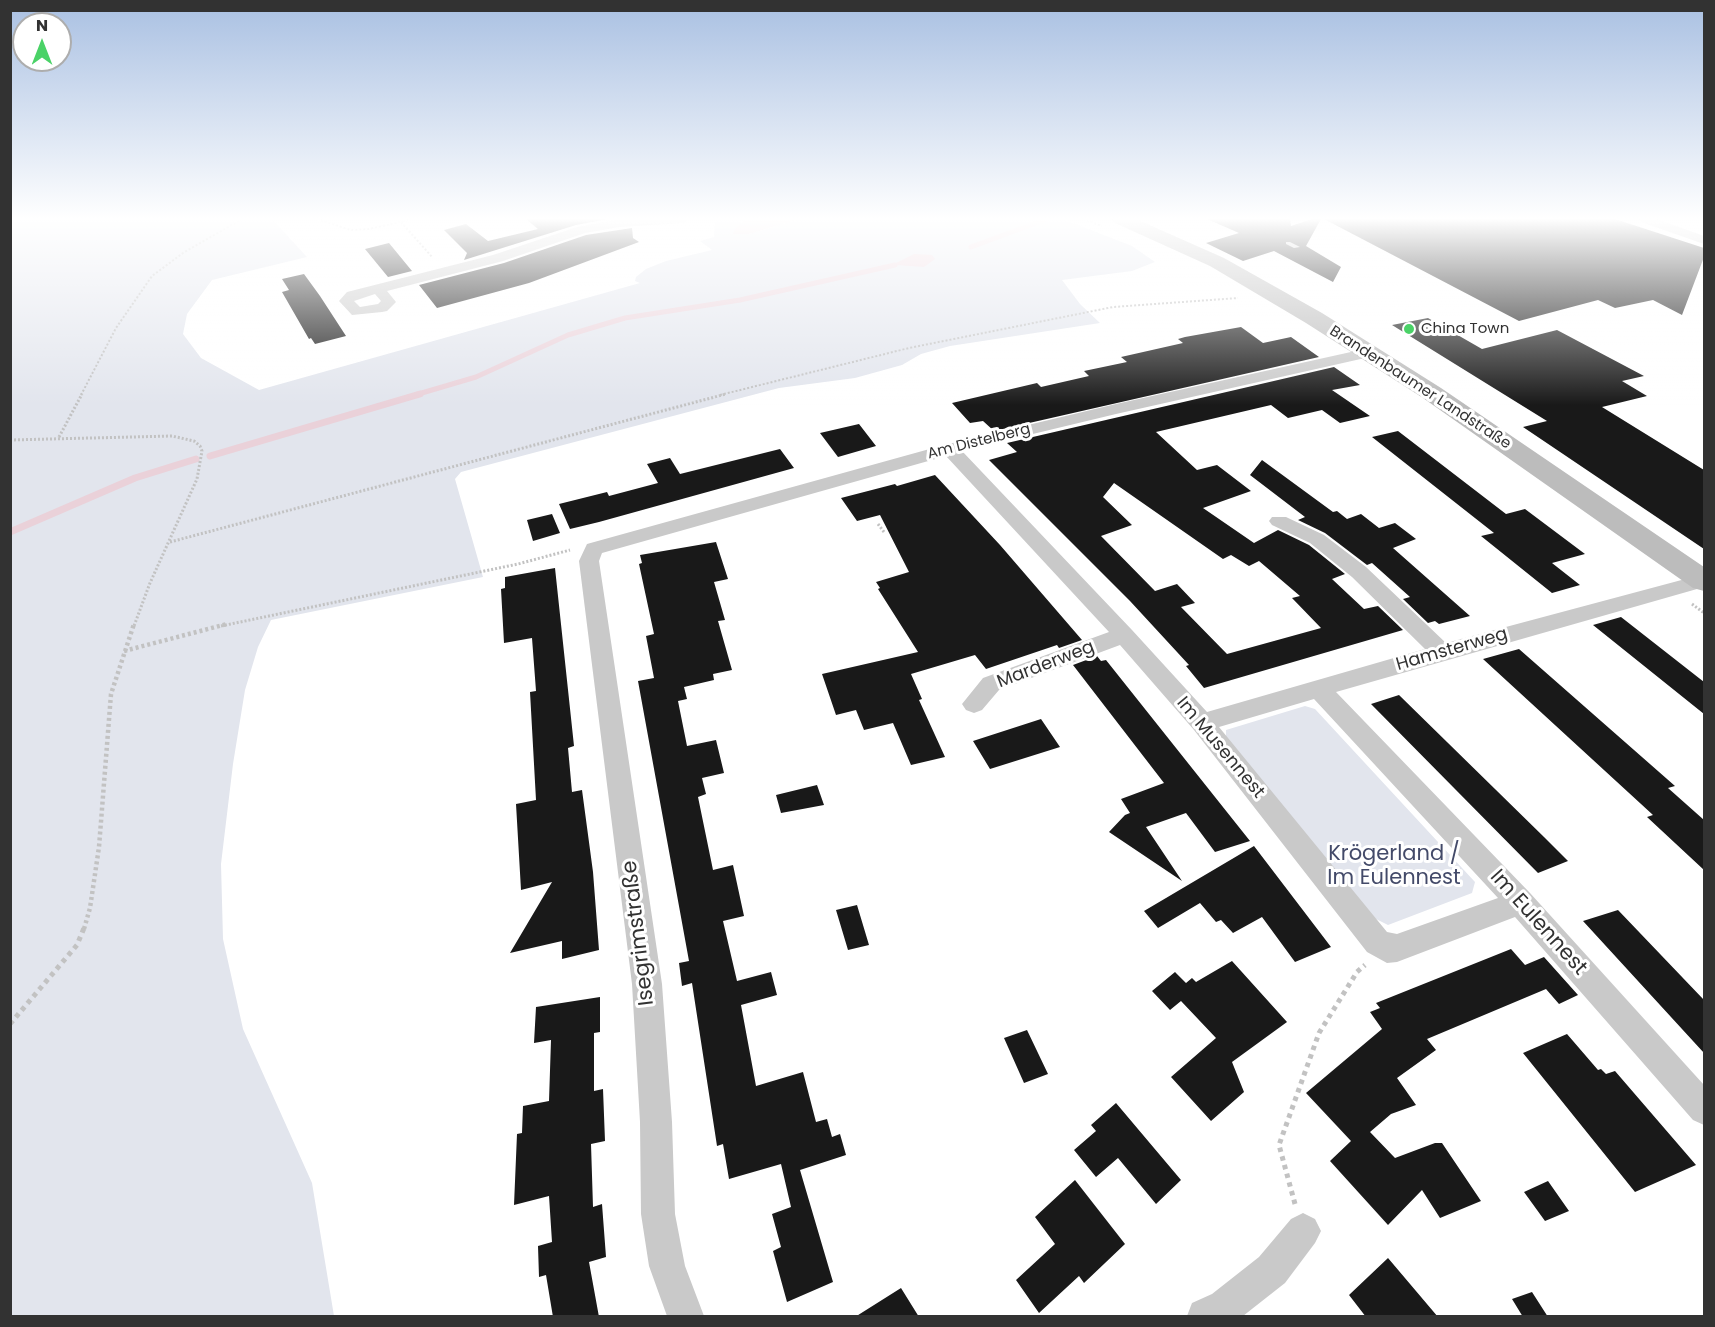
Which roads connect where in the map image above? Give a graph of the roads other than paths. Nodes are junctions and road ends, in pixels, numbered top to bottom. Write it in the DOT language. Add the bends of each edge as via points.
graph roads {
  1 [pos="406,281"];
  2 [pos="1253,281"];
  3 [pos="378,288"];
  4 [pos="1369,352"];
  5 [pos="950,449"];
  6 [pos="1279,520"];
  7 [pos="583,549"];
  8 [pos="1704,581"];
  9 [pos="1124,635"];
  10 [pos="1442,652"];
  11 [pos="1319,689"];
  12 [pos="974,704"];
  13 [pos="1202,723"];
  14 [pos="1520,902"];
  15 [pos="1704,1109"];
  16 [pos="1303,1231"];
  17 [pos="685,1317"];
  18 [pos="1205,1317"];
  1 -- 3 [label="street"];
  2 -- 4 [label="main road, Brandenbaumer Landstraße"];
  4 -- 5 [label="street, Am Distelberg"];
  4 -- 8 [label="main road, Brandenbaumer Landstraße"];
  5 -- 7 [label="street, Am Distelberg"];
  5 -- 9 [label="street, Im Musennest"];
  6 -- 10 [label="street" via="1317,539 1359,572"];
  7 -- 17 [label="street, Isegrimstraße" via="589,561 646,984 658,1214 667,1266"];
  8 -- 10 [label="street, Hamsterweg"];
  9 -- 12 [label="street, Marderweg" via="991,684"];
  9 -- 13 [label="street, Im Musennest"];
  10 -- 11 [label="street, Hamsterweg"];
  11 -- 13 [label="street, Hamsterweg"];
  11 -- 14 [label="street, Im Eulennest"];
  13 -- 14 [label="street, Im Musennest" via="1377,942 1387,949"];
  14 -- 15 [label="street, Im Eulennest"];
  16 -- 18 [label="street" via="1272,1270"];
}
